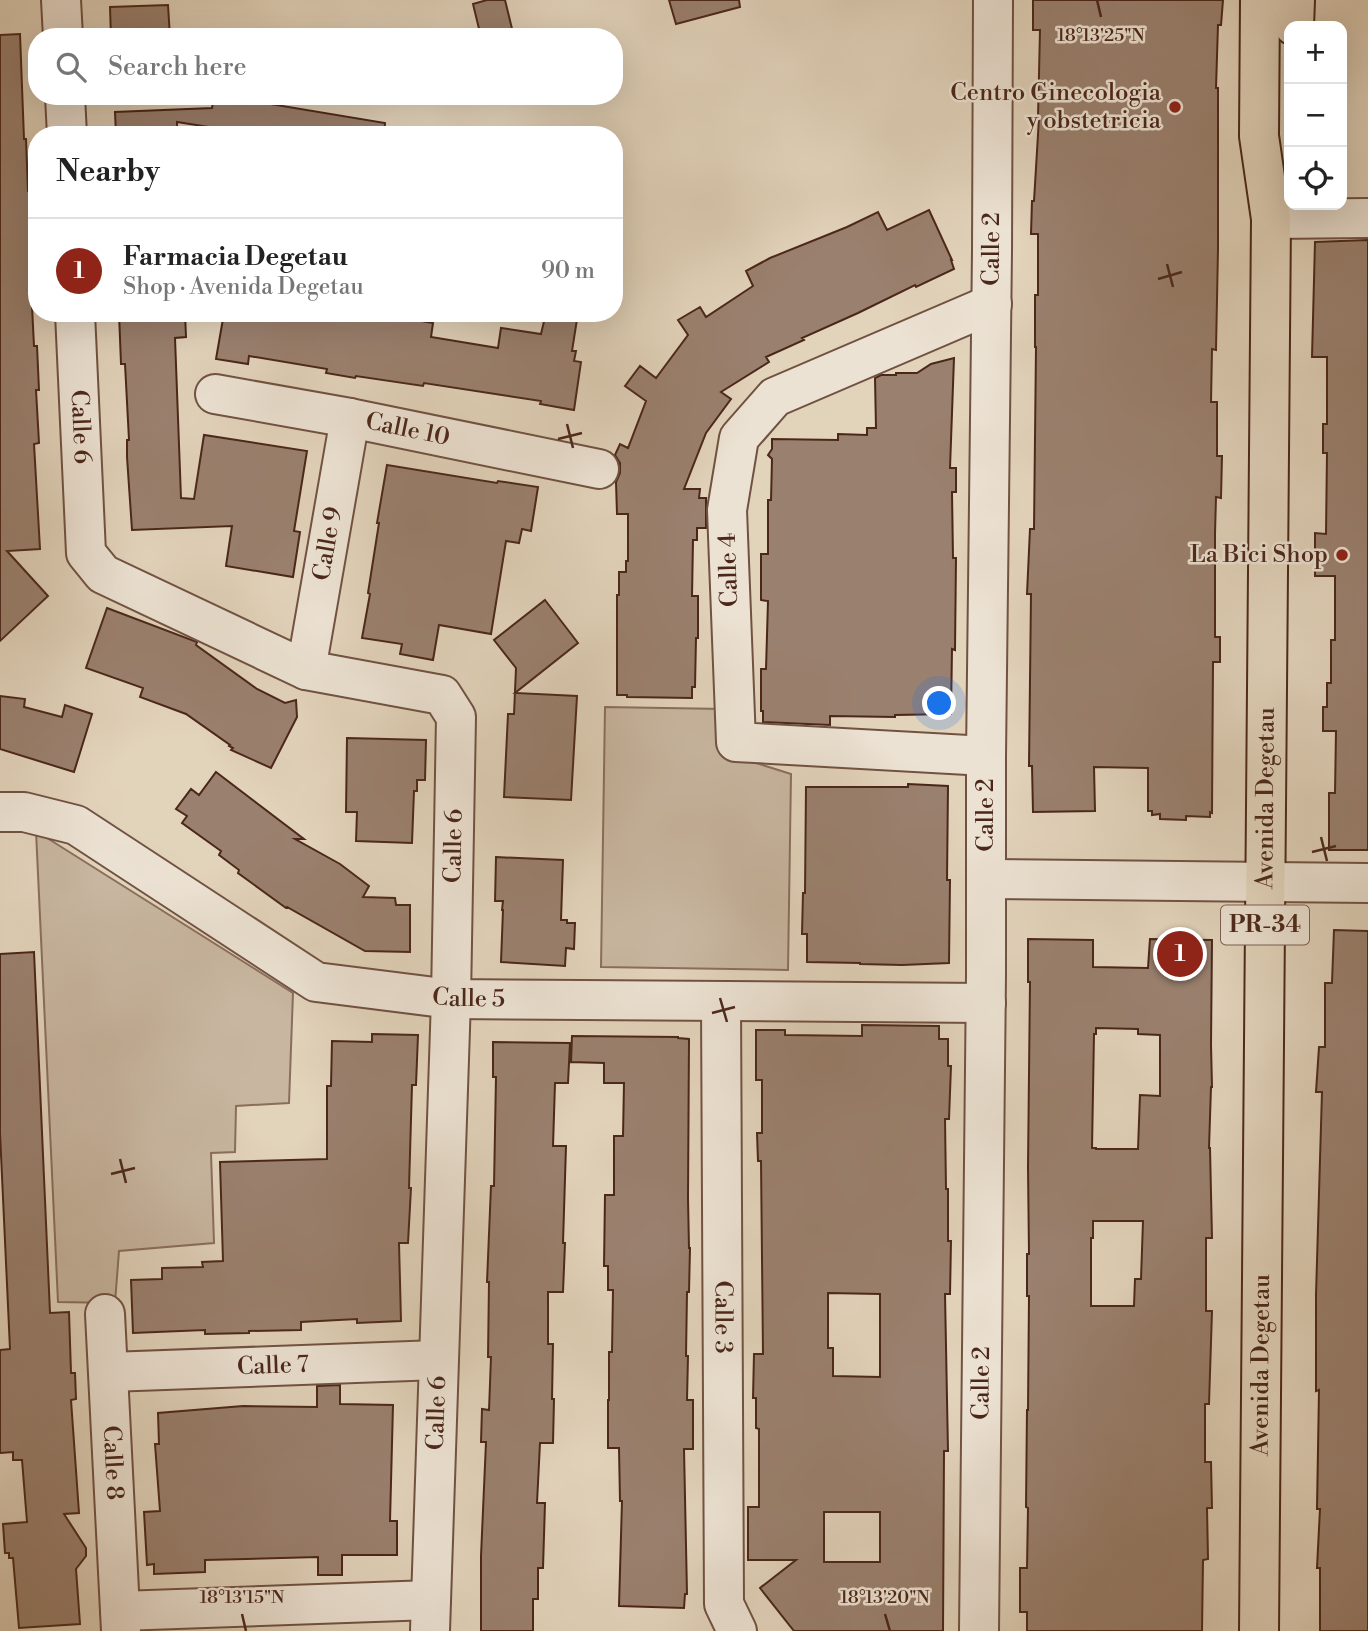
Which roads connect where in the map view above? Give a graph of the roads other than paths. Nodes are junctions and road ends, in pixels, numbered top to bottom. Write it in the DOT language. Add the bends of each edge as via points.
graph roads {
  1 [pos="61,0"];
  2 [pos="993,0"];
  3 [pos="1260,0"];
  4 [pos="1295,0"];
  5 [pos="1294,21"];
  6 [pos="63,28"];
  7 [pos="65,105"];
  8 [pos="67,126"];
  9 [pos="1284,168"];
  10 [pos="1368,218"];
  11 [pos="1271,219"];
  12 [pos="992,304"];
  13 [pos="75,322"];
  14 [pos="215,394"];
  15 [pos="350,418"];
  16 [pos="599,469"];
  17 [pos="306,670"];
  18 [pos="986,756"];
  19 [pos="0,812"];
  20 [pos="986,879"];
  21 [pos="1265,883"];
  22 [pos="1368,883"];
  23 [pos="451,999"];
  24 [pos="721,1002"];
  25 [pos="986,1003"];
  26 [pos="105,1314"];
  27 [pos="438,1360"];
  28 [pos="109,1372"];
  29 [pos="431,1616"];
  30 [pos="121,1621"];
  31 [pos="737,1631"];
  32 [pos="979,1631"];
  33 [pos="1259,1631"];
  1 -- 6 [label="street"];
  2 -- 12 [label="street, Calle 2"];
  3 -- 11 [label="main road, Avenida Degetau / PR-34" via="1259,136"];
  4 -- 5 [label="main road"];
  7 -- 8 [label="street"];
  9 -- 11 [label="main road, Avenida Degetau / PR-34"];
  10 -- 11 [label="street"];
  11 -- 21 [label="main road, Avenida Degetau / PR-34"];
  12 -- 18 [label="street, Calle 2"];
  12 -- 18 [label="street, Calle 4" via="775,397 739,438 727,510 736,742"];
  13 -- 17 [label="street, Calle 6" via="86,553 103,574"];
  14 -- 15 [label="street, Calle 10"];
  15 -- 16 [label="street, Calle 10"];
  15 -- 17 [label="street, Calle 9"];
  17 -- 23 [label="street, Calle 6" via="442,695 456,717"];
  18 -- 20 [label="street, Calle 2"];
  19 -- 23 [label="street, Calle 5" via="24,812 76,825 316,982"];
  20 -- 21 [label="street"];
  20 -- 25 [label="street, Calle 2"];
  21 -- 22 [label="street"];
  21 -- 33 [label="main road, Avenida Degetau / PR-34"];
  23 -- 24 [label="street, Calle 5"];
  23 -- 27 [label="street, Calle 6"];
  24 -- 25 [label="street, Calle 5"];
  24 -- 31 [label="street, Calle 3" via="724,1604"];
  25 -- 32 [label="street, Calle 2"];
  26 -- 28 [label="street, Calle 8"];
  27 -- 28 [label="street, Calle 7"];
  27 -- 29 [label="street, Calle 6"];
  28 -- 30 [label="street, Calle 8"];
  29 -- 30 [label="street, Calle 8"];
}
